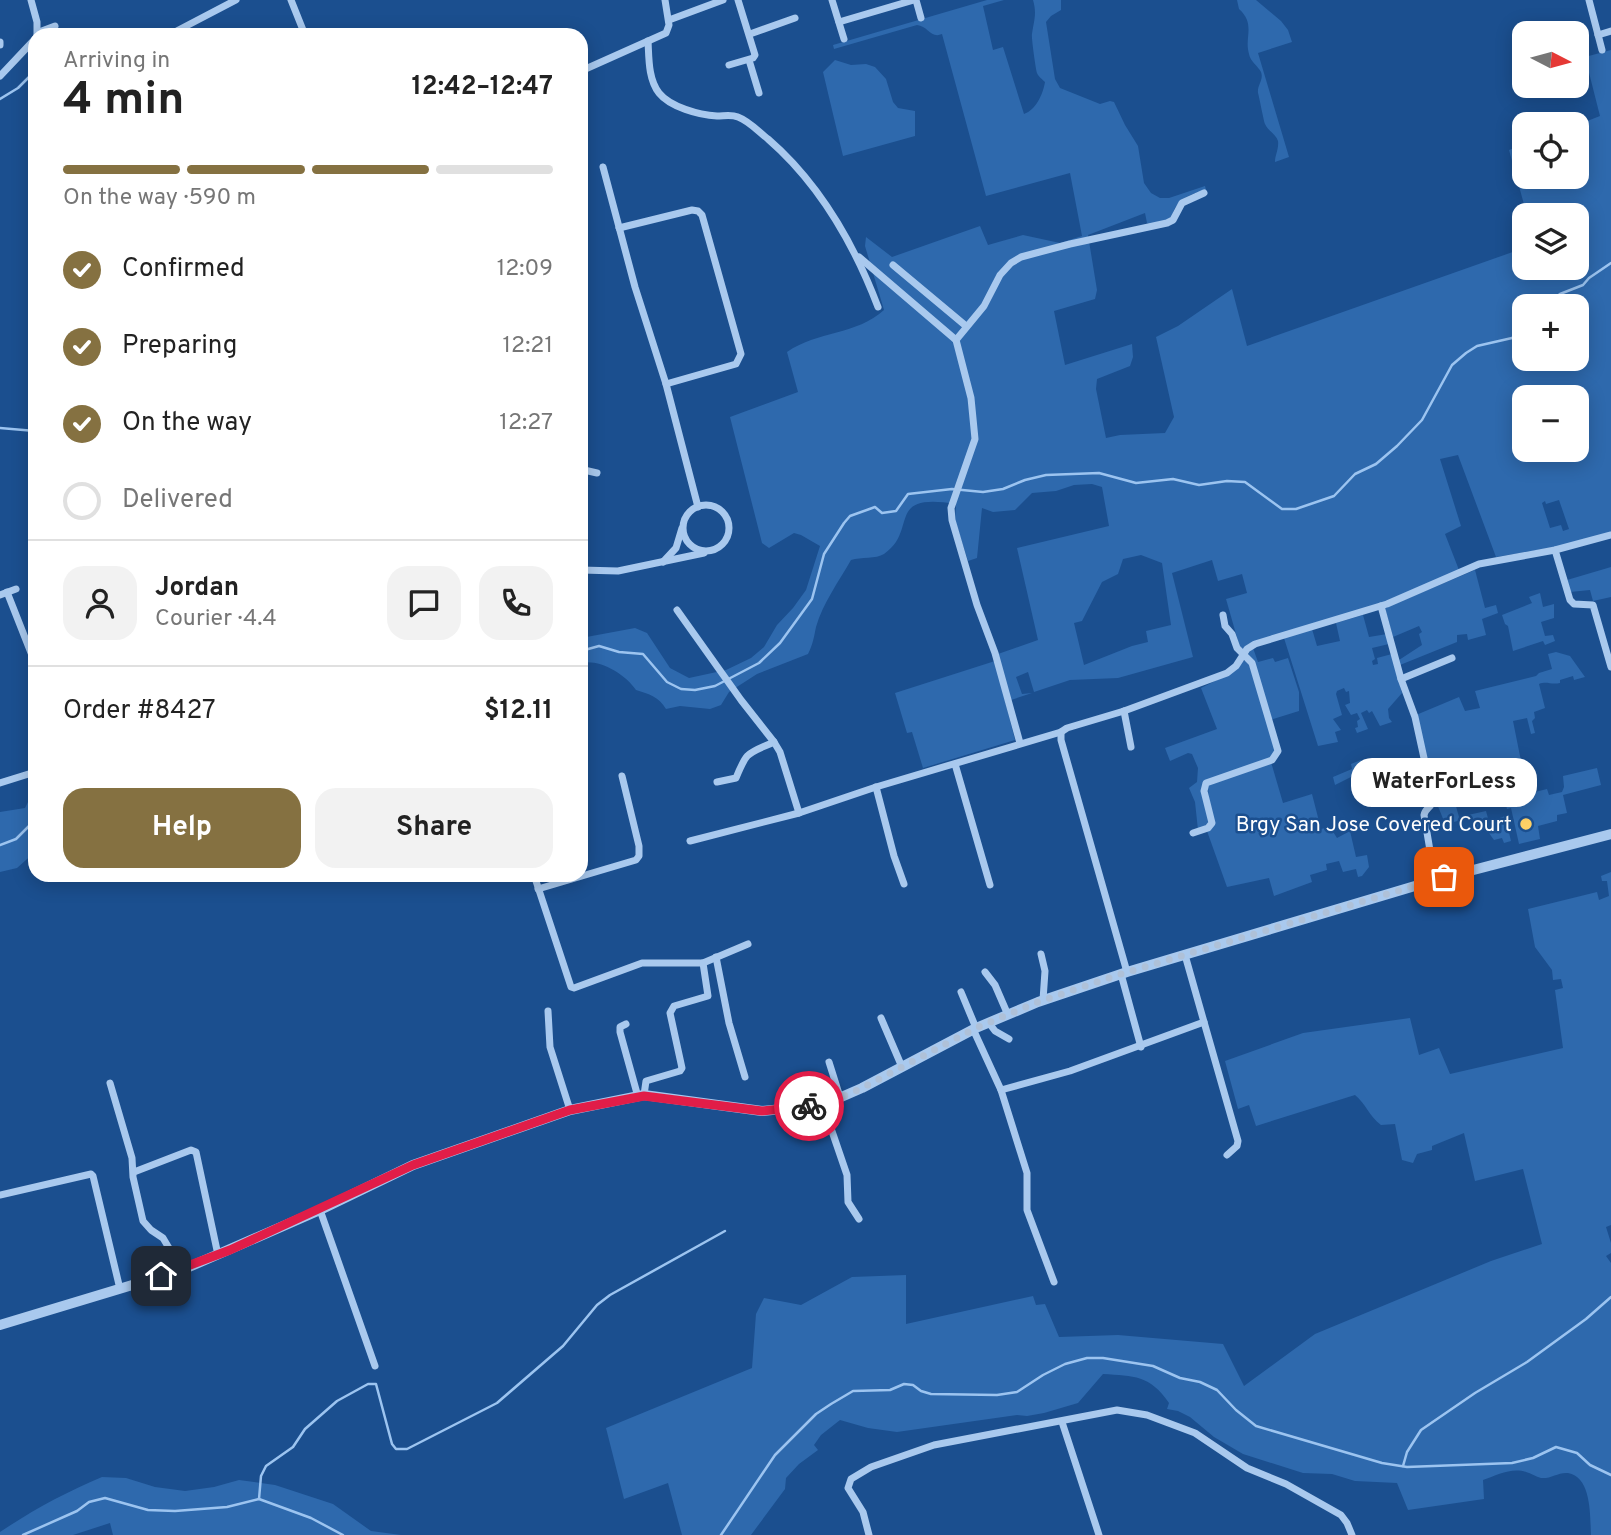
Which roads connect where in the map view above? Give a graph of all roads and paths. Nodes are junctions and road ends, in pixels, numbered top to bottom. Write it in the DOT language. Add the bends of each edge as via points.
graph roads {
  1 [pos="30,0"];
  2 [pos="236,0"];
  3 [pos="291,0"];
  4 [pos="665,0"];
  5 [pos="723,0"];
  6 [pos="738,0"];
  7 [pos="832,0"];
  8 [pos="878,0"];
  9 [pos="915,0"];
  10 [pos="1589,0"];
  11 [pos="881,10"];
  12 [pos="922,18"];
  13 [pos="795,19"];
  14 [pos="669,20"];
  15 [pos="839,22"];
  16 [pos="55,26"];
  17 [pos="36,28"];
  18 [pos="51,28"];
  19 [pos="182,28"];
  20 [pos="302,28"];
  21 [pos="1611,31"];
  22 [pos="750,34"];
  23 [pos="1598,34"];
  24 [pos="844,39"];
  25 [pos="648,41"];
  26 [pos="28,45"];
  27 [pos="1602,50"];
  28 [pos="749,60"];
  29 [pos="729,65"];
  30 [pos="588,68"];
  31 [pos="0,76"];
  32 [pos="759,93"];
  33 [pos="603,167"];
  34 [pos="1204,192"];
  35 [pos="619,228"];
  36 [pos="856,254"];
  37 [pos="893,265"];
  38 [pos="878,307"];
  39 [pos="966,327"];
  40 [pos="956,340"];
  41 [pos="666,384"];
  42 [pos="588,472"];
  43 [pos="597,473"];
  44 [pos="698,507"];
  45 [pos="683,525"];
  46 [pos="1611,536"];
  47 [pos="711,550"];
  48 [pos="1555,550"];
  49 [pos="663,563"];
  50 [pos="588,570"];
  51 [pos="16,589"];
  52 [pos="4,593"];
  53 [pos="1381,606"];
  54 [pos="677,610"];
  55 [pos="1223,615"];
  56 [pos="28,637"];
  57 [pos="1243,654"];
  58 [pos="1452,659"];
  59 [pos="1611,667"];
  60 [pos="1401,680"];
  61 [pos="1124,711"];
  62 [pos="1061,732"];
  63 [pos="774,743"];
  64 [pos="1020,743"];
  65 [pos="1131,747"];
  66 [pos="955,764"];
  67 [pos="28,774"];
  68 [pos="622,776"];
  69 [pos="716,782"];
  70 [pos="0,783"];
  71 [pos="876,787"];
  72 [pos="799,813"];
  73 [pos="1193,833"];
  74 [pos="1611,834"];
  75 [pos="690,841"];
  76 [pos="588,874"];
  77 [pos="1435,880"];
  78 [pos="536,882"];
  79 [pos="562,882"];
  80 [pos="904,884"];
  81 [pos="990,885"];
  82 [pos="538,889"];
  83 [pos="748,944"];
  84 [pos="1041,954"];
  85 [pos="1185,955"];
  86 [pos="716,957"];
  87 [pos="703,962"];
  88 [pos="985,972"];
  89 [pos="1124,973"];
  90 [pos="961,992"];
  91 [pos="1043,1000"];
  92 [pos="548,1011"];
  93 [pos="1008,1015"];
  94 [pos="881,1018"];
  95 [pos="1204,1022"];
  96 [pos="989,1023"];
  97 [pos="626,1024"];
  98 [pos="975,1029"];
  99 [pos="1009,1039"];
  100 [pos="1141,1047"];
  101 [pos="829,1062"];
  102 [pos="902,1067"];
  103 [pos="745,1077"];
  104 [pos="110,1083"];
  105 [pos="1000,1090"];
  106 [pos="641,1096"];
  107 [pos="840,1097"];
  108 [pos="823,1105"];
  109 [pos="570,1110"];
  110 [pos="1227,1154"];
  111 [pos="134,1172"];
  112 [pos="0,1196"];
  113 [pos="320,1210"];
  114 [pos="859,1219"];
  115 [pos="218,1255"];
  116 [pos="182,1270"];
  117 [pos="1054,1282"];
  118 [pos="120,1289"];
  119 [pos="0,1325"];
  120 [pos="375,1366"];
  121 [pos="1062,1422"];
  122 [pos="869,1535"];
  123 [pos="1099,1535"];
  124 [pos="1352,1535"];
  1 -- 17 [label="street"];
  2 -- 19 [label="street"];
  3 -- 20 [label="street"];
  4 -- 14 [label="street"];
  5 -- 14 [label="street"];
  6 -- 22 [label="street"];
  7 -- 15 [label="street"];
  8 -- 11 [label="street"];
  9 -- 11 [label="street"];
  9 -- 12 [label="street"];
  10 -- 23 [label="street"];
  11 -- 15 [label="street"];
  13 -- 22 [label="street"];
  14 -- 25 [label="street" via="666,33"];
  15 -- 24 [label="street"];
  16 -- 18 [label="street"];
  21 -- 23 [label="street"];
  22 -- 28 [label="street" via="755,55"];
  23 -- 27 [label="street"];
  25 -- 30 [label="street"];
  25 -- 36 [label="street" via="658,92 677,105 739,117 755,128 808,180"];
  26 -- 31 [label="street"];
  28 -- 29 [label="street"];
  28 -- 32 [label="street"];
  33 -- 35 [label="street"];
  34 -- 39 [label="street" via="1182,203 1167,223 1021,257 1000,275 984,306"];
  35 -- 41 [label="street"];
  35 -- 41 [label="street" via="692,210 702,215 740,359"];
  36 -- 38 [label="street"];
  36 -- 40 [label="street"];
  37 -- 39 [label="street"];
  39 -- 40 [label="street"];
  40 -- 64 [label="street" via="971,398 975,439 953,502 952,520"];
  41 -- 44 [label="street"];
  42 -- 43 [label="street"];
  44 -- 45 [label="street"];
  44 -- 47 [label="street" via="721,510 728,523 723,543"];
  45 -- 47 [label="street" via="690,544"];
  45 -- 49 [label="street" via="677,548"];
  46 -- 48 [label="street"];
  47 -- 49 [label="street"];
  48 -- 53 [label="street" via="1479,564"];
  48 -- 59 [label="street" via="1570,600 1593,606"];
  49 -- 50 [label="street" via="618,572"];
  51 -- 52 [label="street"];
  52 -- 56 [label="street"];
  53 -- 57 [label="street" via="1255,644"];
  53 -- 60 [label="street"];
  54 -- 63 [label="street"];
  55 -- 57 [label="street"];
  57 -- 61 [label="street" via="1227,673"];
  57 -- 73 [label="street" via="1253,666 1278,754 1207,782 1204,791 1211,824"];
  58 -- 60 [label="street"];
  60 -- 77 [label="street" via="1415,717 1433,799 1424,815"];
  61 -- 62 [label="street"];
  61 -- 65 [label="street"];
  62 -- 64 [label="street"];
  62 -- 89 [label="street"];
  63 -- 69 [label="street" via="749,753 736,778"];
  63 -- 72 [label="street"];
  64 -- 66 [label="street"];
  66 -- 71 [label="street"];
  66 -- 81 [label="street"];
  67 -- 70 [label="street"];
  68 -- 76 [label="street" via="639,856"];
  71 -- 72 [label="street"];
  71 -- 80 [label="street"];
  72 -- 75 [label="street"];
  74 -- 77 [label="street"];
  77 -- 85 [label="street"];
  78 -- 82 [label="street"];
  79 -- 82 [label="street"];
  82 -- 87 [label="street" via="571,987 642,963"];
  83 -- 86 [label="street"];
  84 -- 91 [label="street"];
  85 -- 89 [label="street"];
  85 -- 95 [label="street"];
  86 -- 87 [label="street"];
  86 -- 103 [label="street"];
  87 -- 106 [label="street" via="708,996 674,1006 670,1013 682,1068 645,1083"];
  88 -- 93 [label="street"];
  89 -- 91 [label="street"];
  89 -- 100 [label="street"];
  90 -- 98 [label="street"];
  91 -- 93 [label="street"];
  92 -- 109 [label="street" via="550,1047"];
  93 -- 96 [label="street"];
  94 -- 102 [label="street"];
  95 -- 100 [label="street"];
  95 -- 110 [label="street" via="1238,1141"];
  96 -- 98 [label="street"];
  96 -- 99 [label="street"];
  97 -- 106 [label="street" via="620,1032"];
  98 -- 102 [label="street"];
  98 -- 105 [label="street"];
  100 -- 105 [label="street"];
  101 -- 107 [label="street"];
  102 -- 107 [label="street"];
  104 -- 111 [label="street"];
  105 -- 117 [label="street" via="1027,1173 1027,1210"];
  106 -- 108 [label="street" via="762,1111"];
  106 -- 109 [label="street"];
  107 -- 108 [label="street"];
  108 -- 114 [label="street" via="847,1175 848,1202"];
  109 -- 113 [label="street" via="413,1165"];
  111 -- 115 [label="street" via="196,1152"];
  111 -- 116 [label="street" via="143,1221 163,1238"];
  112 -- 118 [label="street" via="92,1175"];
  113 -- 115 [label="street"];
  113 -- 120 [label="street"];
  115 -- 116 [label="street"];
  116 -- 118 [label="street"];
  118 -- 119 [label="street"];
  121 -- 122 [label="street" via="934,1445 871,1466 851,1479 848,1488 863,1512"];
  121 -- 123 [label="street"];
  121 -- 124 [label="street" via="1117,1410 1147,1415 1195,1433 1247,1468 1341,1515"];
}
